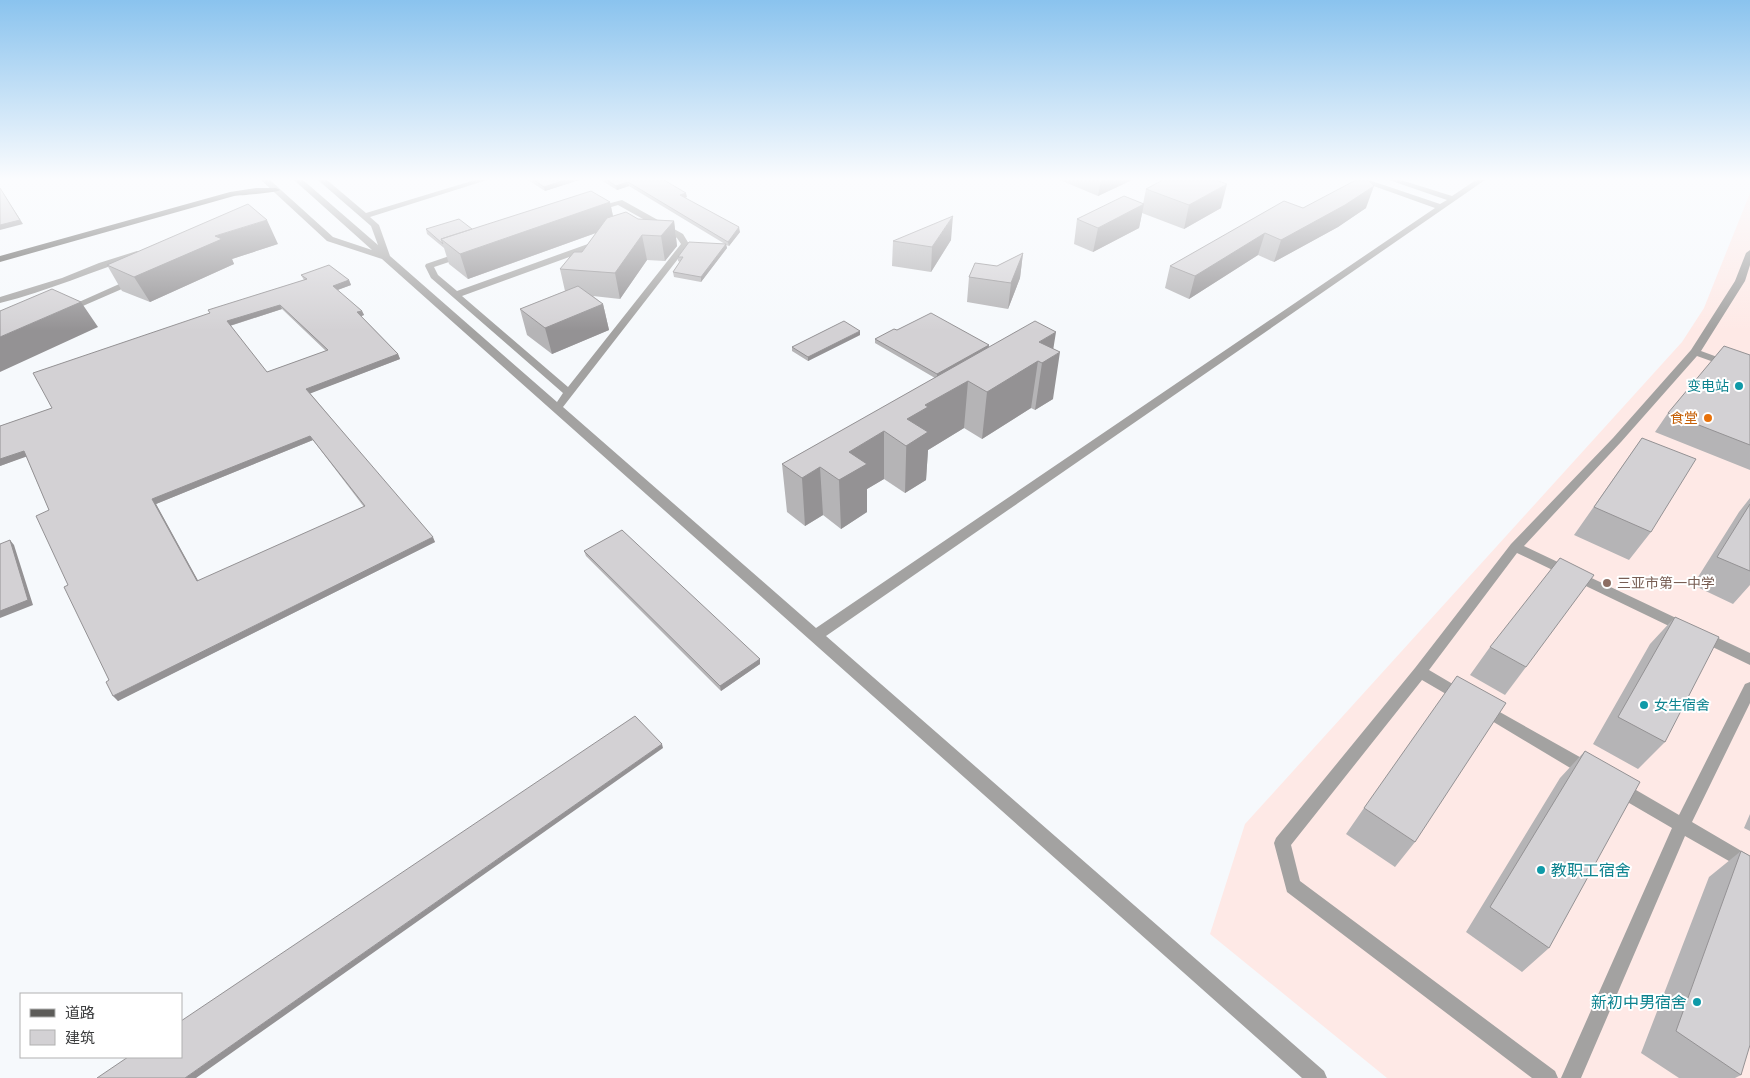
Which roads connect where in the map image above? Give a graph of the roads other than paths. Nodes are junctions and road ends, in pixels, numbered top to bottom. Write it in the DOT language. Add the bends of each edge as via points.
graph roads {
  1 [pos="79,230"];
  2 [pos="103,230"];
  3 [pos="320,230"];
  4 [pos="355,230"];
  5 [pos="378,230"];
  6 [pos="666,230"];
  7 [pos="1408,230"];
  8 [pos="609,239"];
  9 [pos="150,251"];
  10 [pos="474,251"];
  11 [pos="0,252"];
  12 [pos="1750,253"];
  13 [pos="386,258"];
  14 [pos="0,259"];
  15 [pos="144,276"];
  16 [pos="456,295"];
  17 [pos="0,300"];
  18 [pos="54,316"];
  19 [pos="1695,352"];
  20 [pos="1750,372"];
  21 [pos="569,393"];
  22 [pos="557,408"];
  23 [pos="1515,547"];
  24 [pos="817,635"];
  25 [pos="1750,659"];
  26 [pos="1420,672"];
  27 [pos="1750,688"];
  28 [pos="1682,825"];
  29 [pos="1750,865"];
  30 [pos="1317,1078"];
  31 [pos="1548,1078"];
  32 [pos="1571,1078"];
  1 -- 11 [label="main road"];
  2 -- 14 [label="main road"];
  3 -- 13 [label="street" via="330,239"];
  4 -- 13 [label="street"];
  5 -- 13 [label="street"];
  6 -- 21 [label="street" via="680,236 685,244"];
  7 -- 24 [label="street"];
  8 -- 16 [label="street"];
  9 -- 17 [label="street"];
  10 -- 16 [label="street" via="429,266 434,276"];
  12 -- 19 [label="street" via="1740,281"];
  13 -- 22 [label="street"];
  15 -- 18 [label="street"];
  16 -- 21 [label="street"];
  19 -- 20 [label="street"];
  19 -- 23 [label="street"];
  21 -- 22 [label="street"];
  22 -- 24 [label="street"];
  23 -- 25 [label="street"];
  23 -- 26 [label="street"];
  24 -- 30 [label="street"];
  26 -- 28 [label="street"];
  26 -- 31 [label="street" via="1282,842 1293,886"];
  27 -- 28 [label="street"];
  28 -- 29 [label="street"];
  28 -- 32 [label="street"];
}
